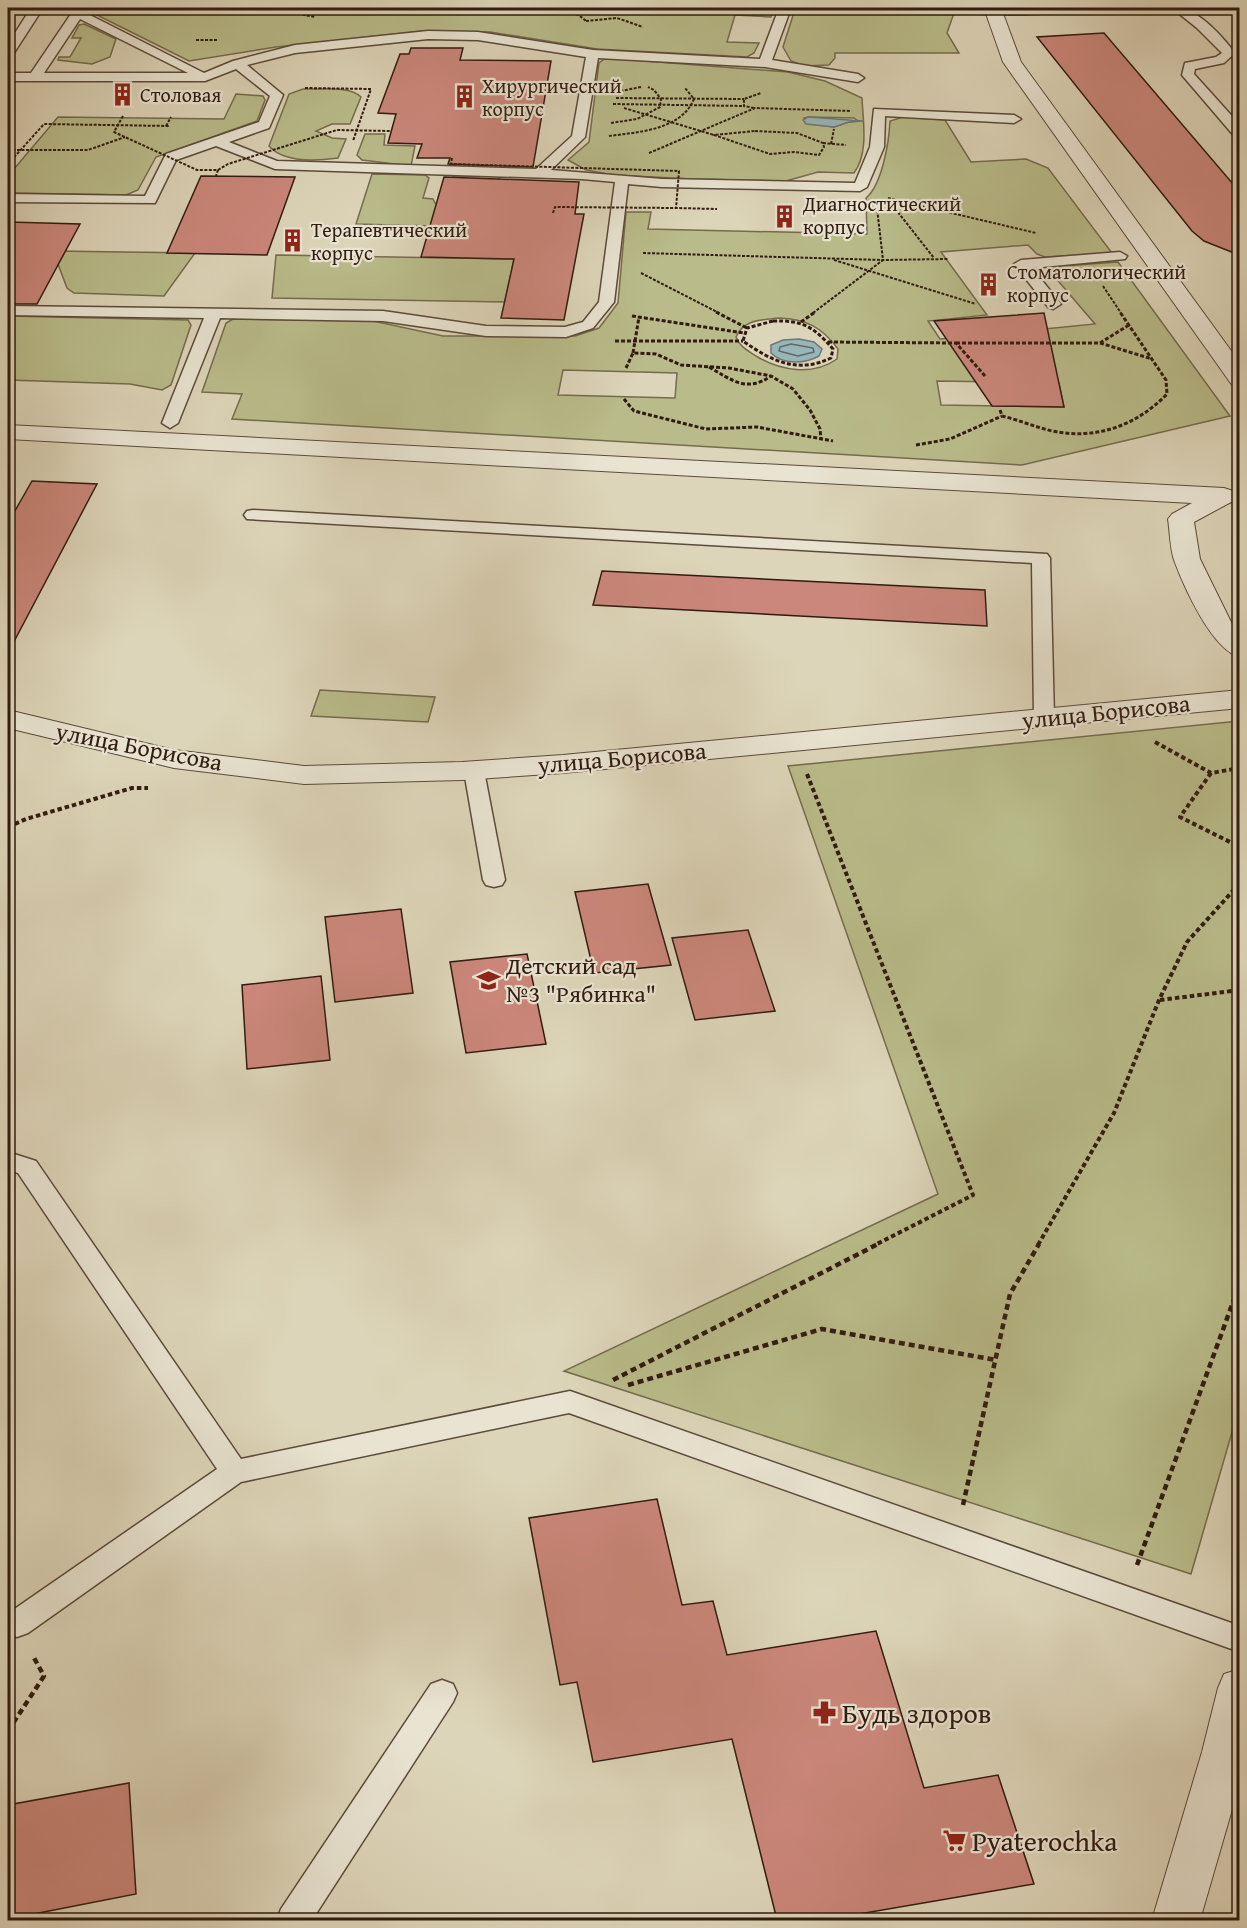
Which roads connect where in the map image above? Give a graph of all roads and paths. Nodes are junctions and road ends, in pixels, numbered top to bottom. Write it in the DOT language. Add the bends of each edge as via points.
graph roads {
  1 [pos="38,8"];
  2 [pos="204,8"];
  3 [pos="238,8"];
  4 [pos="267,8"];
  5 [pos="785,8"];
  6 [pos="936,8"];
  7 [pos="992,8"];
  8 [pos="1064,8"];
  9 [pos="1178,8"];
  10 [pos="79,10"];
  11 [pos="321,19"];
  12 [pos="190,40"];
  13 [pos="219,40"];
  14 [pos="8,53"];
  15 [pos="593,54"];
  16 [pos="765,63"];
  17 [pos="237,64"];
  18 [pos="8,77"];
  19 [pos="35,77"];
  20 [pos="205,77"];
  21 [pos="858,78"];
  22 [pos="652,82"];
  23 [pos="645,85"];
  24 [pos="267,87"];
  25 [pos="684,87"];
  26 [pos="586,91"];
  27 [pos="661,99"];
  28 [pos="694,99"];
  29 [pos="744,99"];
  30 [pos="661,105"];
  31 [pos="693,105"];
  32 [pos="744,106"];
  33 [pos="624,108"];
  34 [pos="879,112"];
  35 [pos="648,115"];
  36 [pos="123,116"];
  37 [pos="171,117"];
  38 [pos="1014,119"];
  39 [pos="671,122"];
  40 [pos="177,124"];
  41 [pos="165,126"];
  42 [pos="834,129"];
  43 [pos="392,130"];
  44 [pos="579,131"];
  45 [pos="700,131"];
  46 [pos="1239,134"];
  47 [pos="714,135"];
  48 [pos="125,137"];
  49 [pos="216,141"];
  50 [pos="831,144"];
  51 [pos="8,150"];
  52 [pos="647,153"];
  53 [pos="452,158"];
  54 [pos="626,162"];
  55 [pos="8,164"];
  56 [pos="344,167"];
  57 [pos="218,170"];
  58 [pos="540,173"];
  59 [pos="216,176"];
  60 [pos="594,176"];
  61 [pos="622,179"];
  62 [pos="8,198"];
  63 [pos="883,200"];
  64 [pos="877,206"];
  65 [pos="676,208"];
  66 [pos="717,209"];
  67 [pos="553,213"];
  68 [pos="612,255"];
  69 [pos="1120,256"];
  70 [pos="828,258"];
  71 [pos="948,258"];
  72 [pos="934,259"];
  73 [pos="883,260"];
  74 [pos="869,271"];
  75 [pos="976,304"];
  76 [pos="1053,304"];
  77 [pos="8,310"];
  78 [pos="600,311"];
  79 [pos="214,313"];
  80 [pos="639,317"];
  81 [pos="801,322"];
  82 [pos="1129,325"];
  83 [pos="747,328"];
  84 [pos="744,333"];
  85 [pos="828,342"];
  86 [pos="956,343"];
  87 [pos="1100,343"];
  88 [pos="633,352"];
  89 [pos="1152,359"];
  90 [pos="708,367"];
  91 [pos="626,368"];
  92 [pos="771,376"];
  93 [pos="985,376"];
  94 [pos="1239,380"];
  95 [pos="624,399"];
  96 [pos="1002,416"];
  97 [pos="170,423"];
  98 [pos="8,432"];
  99 [pos="821,439"];
  100 [pos="833,441"];
  101 [pos="914,445"];
  102 [pos="1231,490"];
  103 [pos="253,515"];
  104 [pos="1239,649"];
  105 [pos="1239,699"];
  106 [pos="1044,718"];
  107 [pos="8,719"];
  108 [pos="794,742"];
  109 [pos="1239,768"];
  110 [pos="474,771"];
  111 [pos="153,788"];
  112 [pos="8,827"];
  113 [pos="1239,847"];
  114 [pos="494,880"];
  115 [pos="1239,883"];
  116 [pos="1239,990"];
  117 [pos="1159,1000"];
  118 [pos="8,1161"];
  119 [pos="1239,1283"];
  120 [pos="996,1360"];
  121 [pos="570,1402"];
  122 [pos="234,1472"];
  123 [pos="956,1538"];
  124 [pos="1125,1598"];
  125 [pos="12,1622"];
  126 [pos="1239,1639"];
  127 [pos="1239,1688"];
  128 [pos="442,1693"];
  129 [pos="8,1731"];
  130 [pos="1232,1754"];
  131 [pos="293,1920"];
  132 [pos="1176,1920"];
  1 -- 14 [label="lane"];
  2 -- 3 [label="path"];
  4 -- 11 [label="path"];
  5 -- 16 [label="lane"];
  6 -- 7 [label="lane"];
  7 -- 8 [label="lane"];
  7 -- 94 [label="street" via="1012,62"];
  9 -- 46 [label="lane" via="1229,53 1220,60 1189,66 1188,75"];
  10 -- 19 [label="lane"];
  10 -- 20 [label="lane"];
  12 -- 13 [label="path"];
  15 -- 16 [label="lane"];
  15 -- 17 [label="lane" via="478,36 428,35 295,49"];
  15 -- 26 [label="lane"];
  16 -- 21 [label="lane"];
  17 -- 20 [label="lane"];
  17 -- 24 [label="lane"];
  18 -- 19 [label="lane"];
  19 -- 20 [label="lane"];
  22 -- 23 [label="path"];
  23 -- 26 [label="path" via="625,79"];
  23 -- 26 [label="path" via="619,93 600,86"];
  23 -- 27 [label="path"];
  24 -- 49 [label="lane" via="277,94 264,125"];
  24 -- 56 [label="path" via="371,89"];
  25 -- 28 [label="path"];
  26 -- 27 [label="path"];
  26 -- 30 [label="path"];
  26 -- 44 [label="lane"];
  27 -- 28 [label="path"];
  27 -- 30 [label="path"];
  28 -- 29 [label="path"];
  28 -- 31 [label="path"];
  30 -- 31 [label="path"];
  30 -- 35 [label="path"];
  31 -- 32 [label="path"];
  31 -- 39 [label="path" via="689,112"];
  33 -- 35 [label="path"];
  34 -- 38 [label="lane"];
  34 -- 45 [label="path" via="755,108"];
  34 -- 61 [label="lane" via="877,147 860,188"];
  35 -- 39 [label="path"];
  35 -- 44 [label="path"];
  36 -- 48 [label="path, bridge" via="114,132"];
  37 -- 41 [label="path"];
  39 -- 44 [label="path" via="632,133"];
  39 -- 45 [label="path"];
  40 -- 41 [label="path"];
  41 -- 55 [label="path" via="44,124"];
  42 -- 50 [label="path"];
  43 -- 57 [label="path, bridge" via="337,130"];
  44 -- 58 [label="lane"];
  45 -- 47 [label="path"];
  45 -- 52 [label="path"];
  47 -- 47 [label="path" via="770,154 819,155 824,147 805,135 780,129"];
  48 -- 51 [label="path, bridge" via="88,150"];
  48 -- 57 [label="path, bridge" via="197,170"];
  49 -- 56 [label="lane" via="275,165"];
  49 -- 62 [label="lane" via="171,157 150,200"];
  53 -- 65 [label="path, bridge" via="450,164 679,171"];
  54 -- 60 [label="path"];
  56 -- 58 [label="lane"];
  57 -- 59 [label="path, bridge"];
  58 -- 60 [label="lane"];
  60 -- 61 [label="lane"];
  61 -- 68 [label="lane"];
  63 -- 72 [label="path" via="897,211"];
  64 -- 73 [label="path"];
  65 -- 66 [label="path, bridge"];
  65 -- 67 [label="path, bridge" via="555,207"];
  68 -- 70 [label="path"];
  68 -- 78 [label="lane" via="606,302"];
  68 -- 83 [label="path"];
  69 -- 76 [label="lane" via="1021,264"];
  70 -- 73 [label="path"];
  70 -- 74 [label="path"];
  71 -- 72 [label="path"];
  72 -- 73 [label="path"];
  73 -- 74 [label="path"];
  74 -- 75 [label="path"];
  74 -- 81 [label="path"];
  77 -- 79 [label="lane"];
  78 -- 79 [label="lane" via="588,325 566,332 486,331 383,316"];
  78 -- 80 [label="path"];
  79 -- 97 [label="lane"];
  80 -- 84 [label="path"];
  80 -- 88 [label="path"];
  81 -- 83 [label="path" via="758,322"];
  81 -- 85 [label="path"];
  82 -- 87 [label="path"];
  83 -- 84 [label="path"];
  84 -- 85 [label="path" via="743,341 769,360 803,367 831,358 833,349"];
  85 -- 86 [label="path"];
  86 -- 87 [label="path"];
  86 -- 93 [label="path"];
  87 -- 89 [label="path"];
  88 -- 90 [label="path" via="656,354 681,365"];
  88 -- 91 [label="path"];
  90 -- 92 [label="path" via="753,370"];
  90 -- 92 [label="path" via="736,384 763,383"];
  92 -- 99 [label="path" via="793,390 810,410"];
  95 -- 99 [label="path" via="634,411 706,429 757,427"];
  96 -- 101 [label="path" via="959,437"];
  98 -- 102 [label="street"];
  99 -- 100 [label="path"];
  102 -- 104 [label="street" via="1181,519 1187,559 1221,630"];
  103 -- 106 [label="lane" via="1041,558"];
  105 -- 106 [label="street, улица Борисова"];
  106 -- 108 [label="street, улица Борисова"];
  107 -- 110 [label="street, улица Борисова" via="174,759 304,775"];
  108 -- 110 [label="street, улица Борисова"];
  108 -- 121 [label="path" via="973,1195"];
  109 -- 113 [label="path" via="1210,773 1180,817"];
  110 -- 114 [label="lane"];
  111 -- 112 [label="path" via="132,788"];
  115 -- 117 [label="path" via="1187,942"];
  116 -- 117 [label="path"];
  117 -- 120 [label="path" via="1114,1113 1010,1294"];
  118 -- 122 [label="lane" via="27,1167"];
  119 -- 124 [label="path"];
  120 -- 121 [label="path" via="822,1329"];
  120 -- 123 [label="path"];
  121 -- 122 [label="lane"];
  121 -- 123 [label="lane"];
  122 -- 125 [label="lane"];
  123 -- 124 [label="lane"];
  124 -- 126 [label="lane"];
  125 -- 129 [label="path" via="44,1676"];
  127 -- 130 [label="street"];
  128 -- 131 [label="lane"];
  130 -- 132 [label="street"];
}
